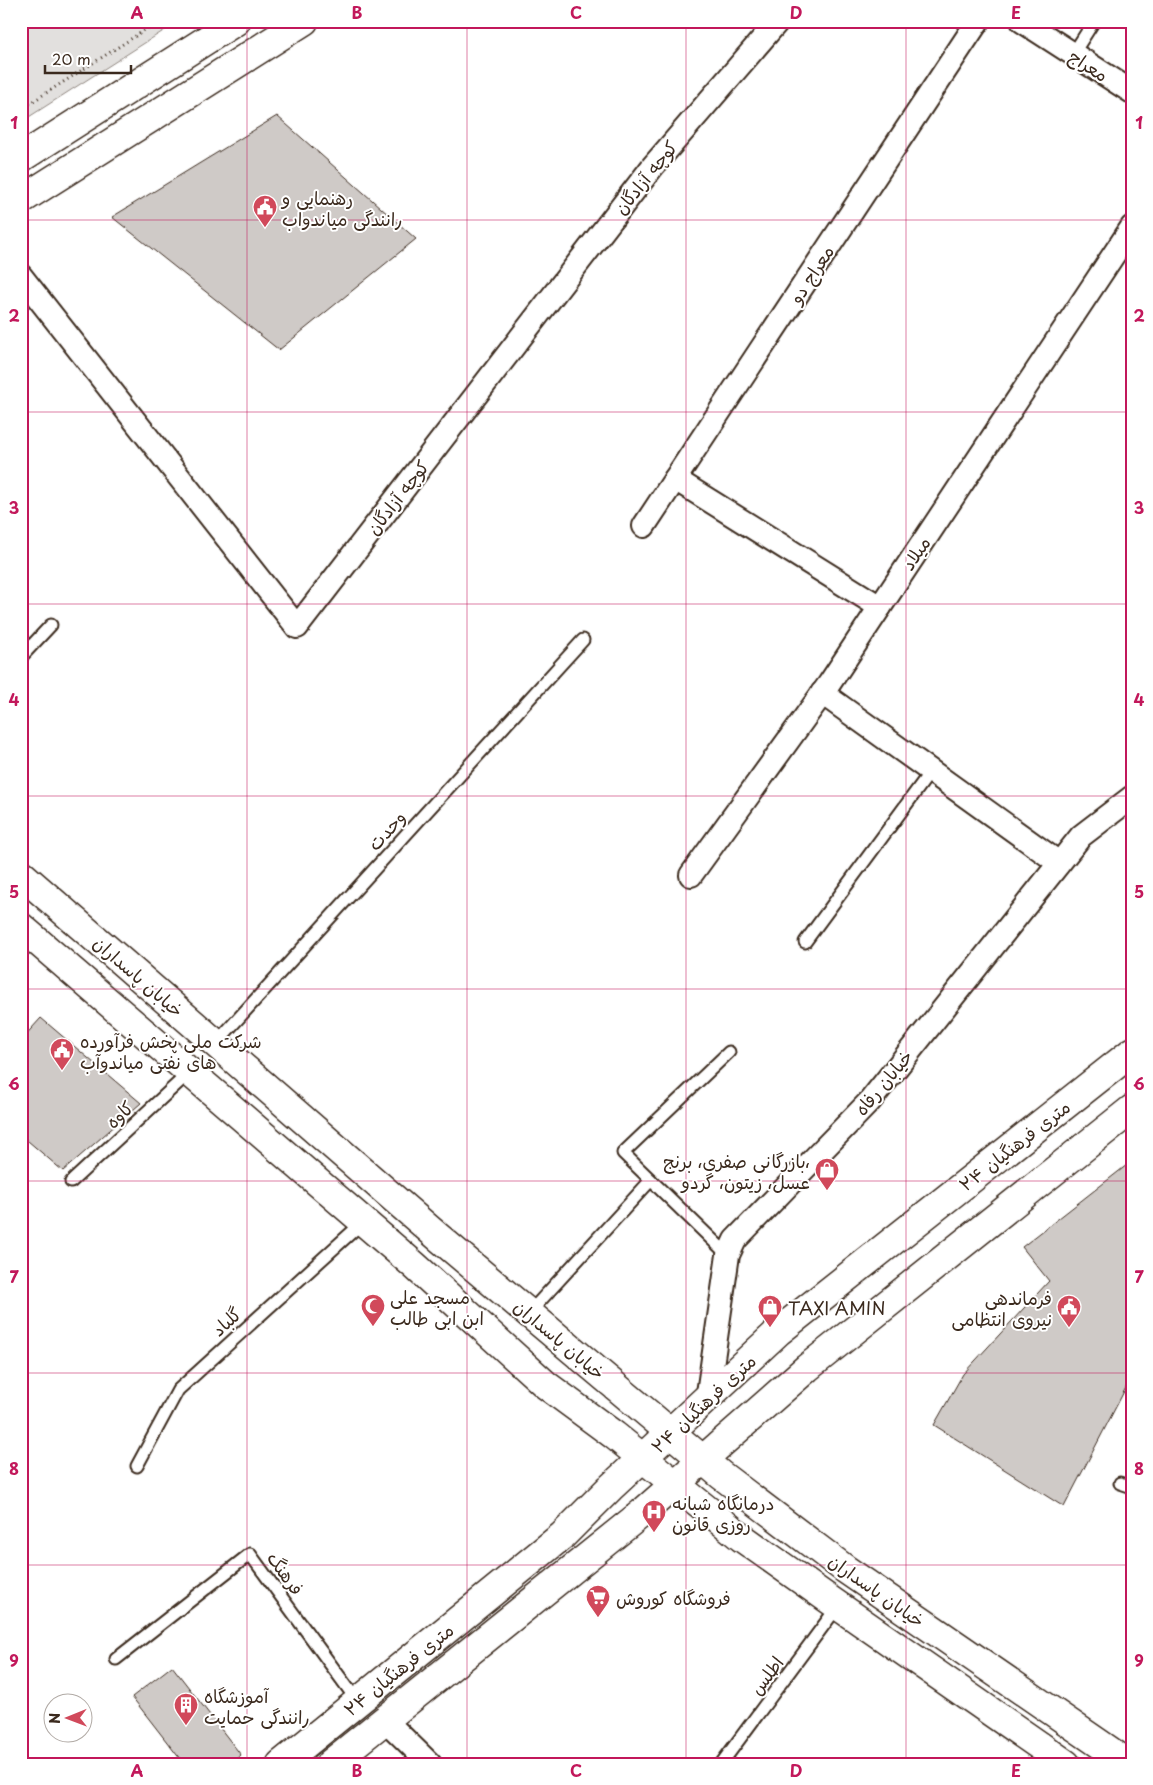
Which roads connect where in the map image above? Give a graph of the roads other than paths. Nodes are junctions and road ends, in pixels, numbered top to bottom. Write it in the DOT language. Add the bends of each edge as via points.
graph roads {
  1 [pos="236,21"];
  2 [pos="304,21"];
  3 [pos="778,21"];
  4 [pos="978,21"];
  5 [pos="1022,21"];
  6 [pos="1094,21"];
  7 [pos="1073,54"];
  8 [pos="1132,92"];
  9 [pos="21,158"];
  10 [pos="21,200"];
  11 [pos="1132,227"];
  12 [pos="21,276"];
  13 [pos="675,479"];
  14 [pos="644,526"];
  15 [pos="880,607"];
  16 [pos="51,625"];
  17 [pos="583,640"];
  18 [pos="21,656"];
  19 [pos="822,693"];
  20 [pos="931,771"];
  21 [pos="1132,797"];
  22 [pos="1059,863"];
  23 [pos="21,874"];
  24 [pos="691,874"];
  25 [pos="21,927"];
  26 [pos="805,942"];
  27 [pos="216,1043"];
  28 [pos="729,1052"];
  29 [pos="1132,1052"];
  30 [pos="190,1072"];
  31 [pos="1132,1109"];
  32 [pos="651,1180"];
  33 [pos="71,1182"];
  34 [pos="363,1222"];
  35 [pos="728,1255"];
  36 [pos="529,1313"];
  37 [pos="707,1400"];
  38 [pos="671,1433"];
  39 [pos="643,1458"];
  40 [pos="704,1460"];
  41 [pos="137,1466"];
  42 [pos="1120,1483"];
  43 [pos="675,1484"];
  44 [pos="1132,1487"];
  45 [pos="838,1606"];
  46 [pos="116,1659"];
  47 [pos="358,1702"];
  48 [pos="384,1720"];
  49 [pos="1051,1757"];
  50 [pos="281,1764"];
  51 [pos="330,1764"];
  52 [pos="430,1764"];
  53 [pos="722,1764"];
  54 [pos="1129,1764"];
  1 -- 9 [label="main road"];
  2 -- 10 [label="main road"];
  3 -- 12 [label="street, کوچه آزادگان" via="653,166 297,627"];
  4 -- 13 [label="street, معراج دو"];
  5 -- 7 [label="street, معراج"];
  6 -- 7 [label="lane"];
  7 -- 8 [label="street, معراج"];
  11 -- 15 [label="street, میلاد"];
  13 -- 14 [label="street, معراج دو"];
  13 -- 15 [label="street"];
  15 -- 19 [label="street, میلاد"];
  16 -- 18 [label="lane"];
  17 -- 27 [label="lane, وحدت"];
  19 -- 20 [label="street"];
  19 -- 24 [label="street, میلاد"];
  20 -- 22 [label="street"];
  20 -- 26 [label="lane"];
  21 -- 22 [label="street, خیابان رفاه" via="1080,836"];
  22 -- 35 [label="street, خیابان رفاه" via="870,1101 735,1240"];
  23 -- 27 [label="main road, خیابان پاسداران"];
  25 -- 30 [label="main road, خیابان پاسداران"];
  27 -- 36 [label="main road, خیابان پاسداران"];
  28 -- 32 [label="lane" via="623,1153"];
  29 -- 37 [label="main road, ۲۴ متری فرهنگیان" via="779,1332"];
  30 -- 33 [label="lane, کاوه"];
  30 -- 34 [label="main road, خیابان پاسداران"];
  31 -- 40 [label="main road, ۲۴ متری فرهنگیان" via="807,1368"];
  32 -- 35 [label="lane"];
  32 -- 36 [label="lane"];
  34 -- 39 [label="main road, خیابان پاسداران" via="546,1385"];
  34 -- 41 [label="lane, گلباد" via="178,1390"];
  35 -- 37 [label="street, خیابان رفاه"];
  36 -- 38 [label="main road, خیابان پاسداران"];
  37 -- 38 [label="main road, ۲۴ متری فرهنگیان"];
  38 -- 39 [label="main road, ۲۴ متری فرهنگیان"];
  38 -- 40 [label="main road, خیابان پاسداران"];
  39 -- 43 [label="main road, خیابان پاسداران"];
  39 -- 47 [label="main road, ۲۴ متری فرهنگیان" via="563,1535"];
  40 -- 43 [label="main road, ۲۴ متری فرهنگیان"];
  40 -- 54 [label="main road, خیابان پاسداران" via="761,1507 846,1569"];
  42 -- 44 [label="lane"];
  43 -- 45 [label="main road, خیابان پاسداران" via="741,1537"];
  43 -- 48 [label="main road, ۲۴ متری فرهنگیان"];
  45 -- 49 [label="main road, خیابان پاسداران"];
  45 -- 53 [label="lane, اطلس"];
  46 -- 47 [label="lane, فرهنگ" via="250,1554"];
  47 -- 50 [label="main road, ۲۴ متری فرهنگیان"];
  48 -- 51 [label="main road, ۲۴ متری فرهنگیان"];
  48 -- 52 [label="street"];
}
